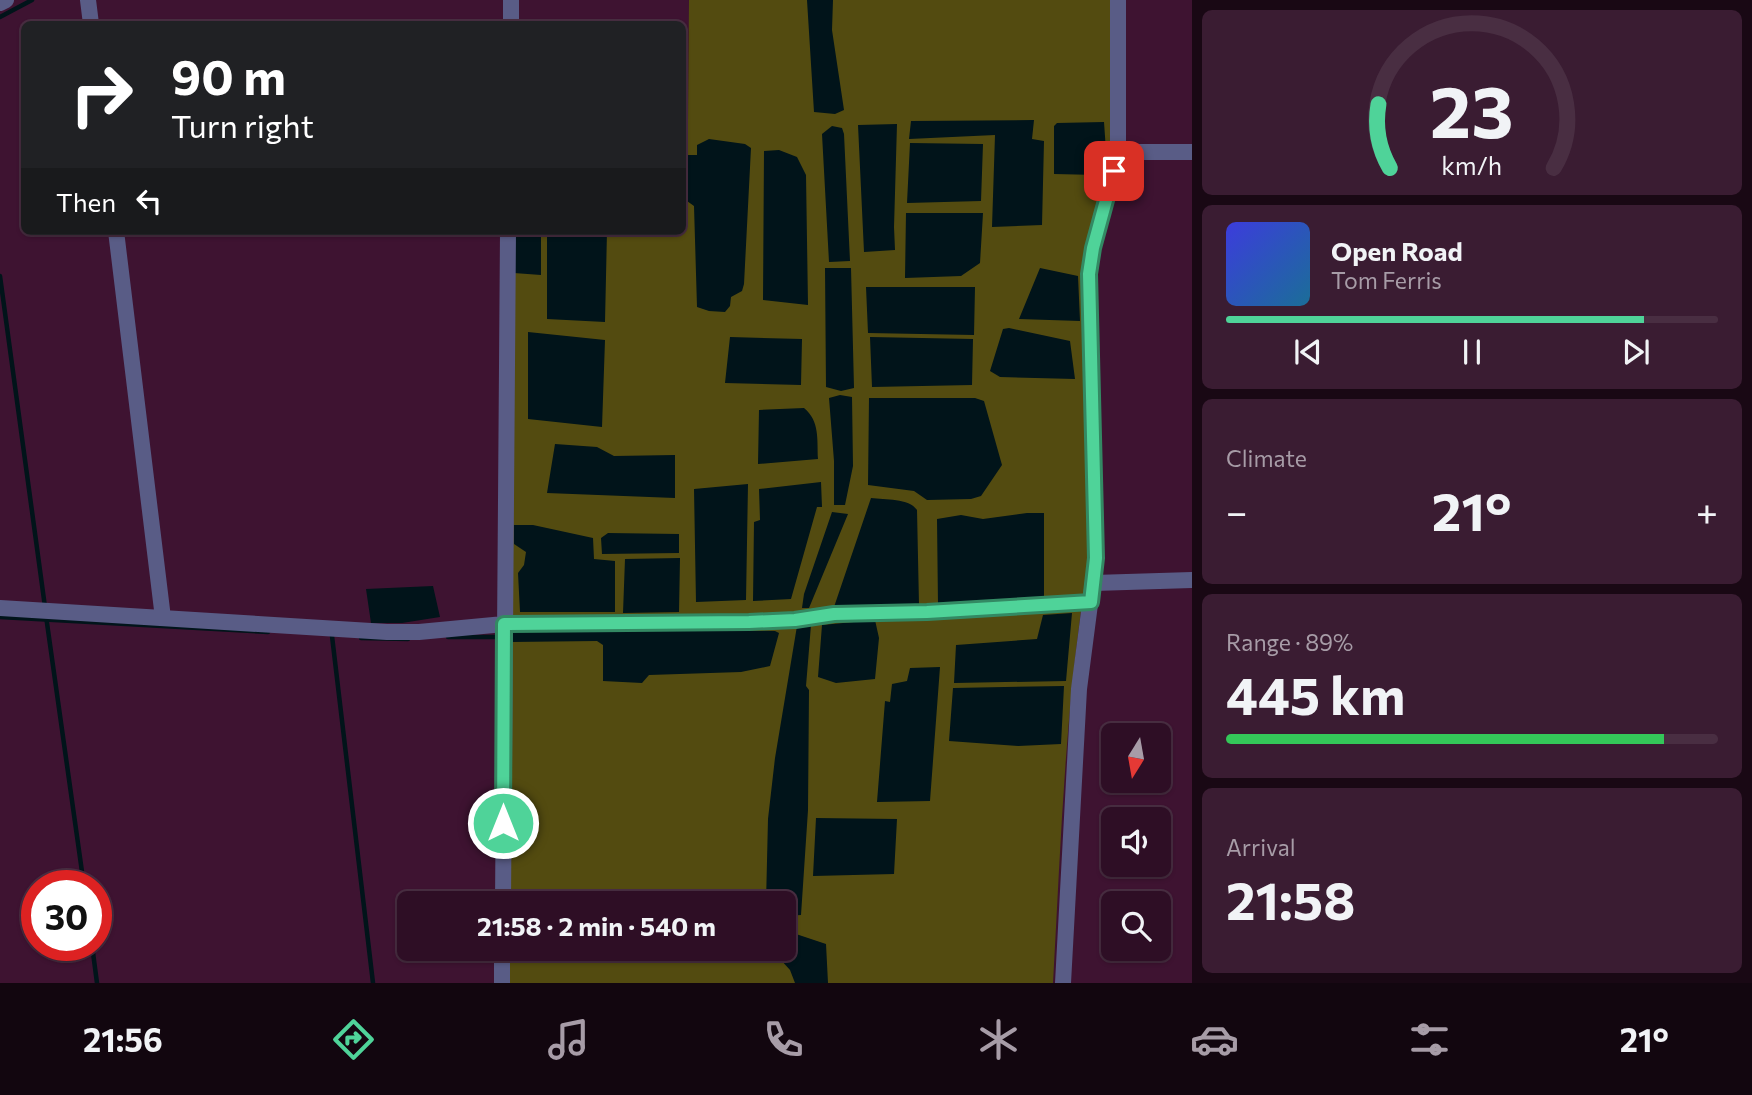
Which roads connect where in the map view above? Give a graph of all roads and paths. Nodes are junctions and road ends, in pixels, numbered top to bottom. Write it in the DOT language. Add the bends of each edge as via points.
graph roads {
  1 [pos="6,0"];
  2 [pos="88,0"];
  3 [pos="511,0"];
  4 [pos="1118,0"];
  5 [pos="0,3"];
  6 [pos="91,21"];
  7 [pos="510,21"];
  8 [pos="1118,152"];
  9 [pos="1192,152"];
  10 [pos="116,235"];
  11 [pos="508,235"];
  12 [pos="1192,580"];
  13 [pos="1094,583"];
  14 [pos="1091,602"];
  15 [pos="0,608"];
  16 [pos="163,618"];
  17 [pos="504,624"];
  18 [pos="502,891"];
  19 [pos="502,961"];
  20 [pos="502,983"];
  21 [pos="1063,983"];
  1 -- 5 [label="street"];
  2 -- 6 [label="street"];
  3 -- 7 [label="street"];
  4 -- 8 [label="street"];
  8 -- 9 [label="street"];
  8 -- 13 [label="street" via="1089,274"];
  10 -- 16 [label="street"];
  11 -- 17 [label="street"];
  12 -- 13 [label="street"];
  13 -- 14 [label="street"];
  14 -- 17 [label="street" via="749,622"];
  14 -- 21 [label="street" via="1079,689"];
  15 -- 16 [label="street"];
  16 -- 17 [label="street" via="387,632"];
  17 -- 18 [label="street"];
  19 -- 20 [label="street"];
}
